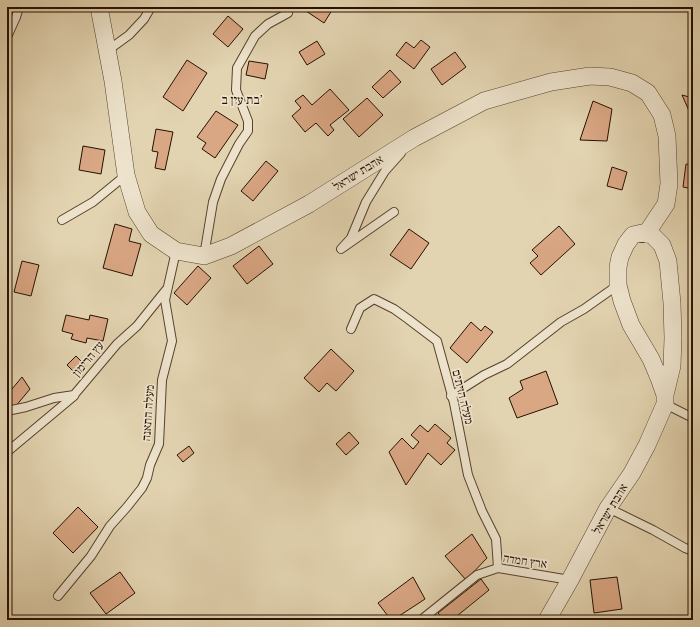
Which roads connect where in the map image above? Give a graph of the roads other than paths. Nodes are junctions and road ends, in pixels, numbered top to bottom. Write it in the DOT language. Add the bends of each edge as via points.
graph roads {
  1 [pos="19,7"];
  2 [pos="99,7"];
  3 [pos="151,7"];
  4 [pos="288,13"];
  5 [pos="7,37"];
  6 [pos="107,51"];
  7 [pos="414,138"];
  8 [pos="126,175"];
  9 [pos="394,212"];
  10 [pos="62,220"];
  11 [pos="646,234"];
  12 [pos="176,251"];
  13 [pos="204,256"];
  14 [pos="618,285"];
  15 [pos="168,288"];
  16 [pos="351,329"];
  17 [pos="74,395"];
  18 [pos="451,396"];
  19 [pos="665,400"];
  20 [pos="7,411"];
  21 [pos="693,418"];
  22 [pos="7,452"];
  23 [pos="608,508"];
  24 [pos="693,552"];
  25 [pos="498,568"];
  26 [pos="570,580"];
  27 [pos="58,596"];
  28 [pos="421,620"];
  29 [pos="547,620"];
  1 -- 5 [label="lane"];
  2 -- 6 [label="street"];
  3 -- 6 [label="lane" via="129,35"];
  4 -- 13 [label="lane" via="268,24 255,36 237,68 236,90 248,121 248,131 221,179 213,202"];
  6 -- 8 [label="street"];
  7 -- 9 [label="lane" via="385,171 366,202 351,238 341,249"];
  7 -- 11 [label="street, אהבת ישראל" via="484,101 550,82 610,76 632,83 648,94 662,115 667,136 669,184 666,204"];
  7 -- 13 [label="street, אהבת ישראל" via="309,204 231,246"];
  8 -- 10 [label="lane" via="93,202"];
  8 -- 12 [label="street" via="137,212 151,234"];
  11 -- 14 [label="street" via="633,235 626,244 618,267"];
  11 -- 19 [label="street, אהבת ישראל" via="652,235 662,245 668,261 673,338 672,366"];
  12 -- 13 [label="street"];
  12 -- 15 [label="lane, מעלה התאנה"];
  14 -- 18 [label="lane" via="561,322 507,364"];
  14 -- 19 [label="street" via="631,324 659,378"];
  15 -- 17 [label="lane, עץ הרימון"];
  15 -- 27 [label="lane, מעלה התאנה" via="165,300 172,341 162,380 159,444 147,478 142,488 110,526 91,556"];
  16 -- 18 [label="lane, מעלה הזיתים" via="360,308 374,299 394,309 436,341"];
  17 -- 20 [label="lane, עץ הרימון"];
  17 -- 22 [label="lane"];
  18 -- 25 [label="lane, מעלה הזיתים" via="468,475 496,539"];
  19 -- 21 [label="lane"];
  19 -- 23 [label="street, אהבת ישראל" via="647,445"];
  23 -- 24 [label="lane"];
  23 -- 26 [label="street, אהבת ישראל"];
  25 -- 26 [label="lane, ארץ חמדה"];
  25 -- 28 [label="lane, ארץ חמדה" via="477,575"];
  26 -- 29 [label="street, אהבת ישראל"];
}
